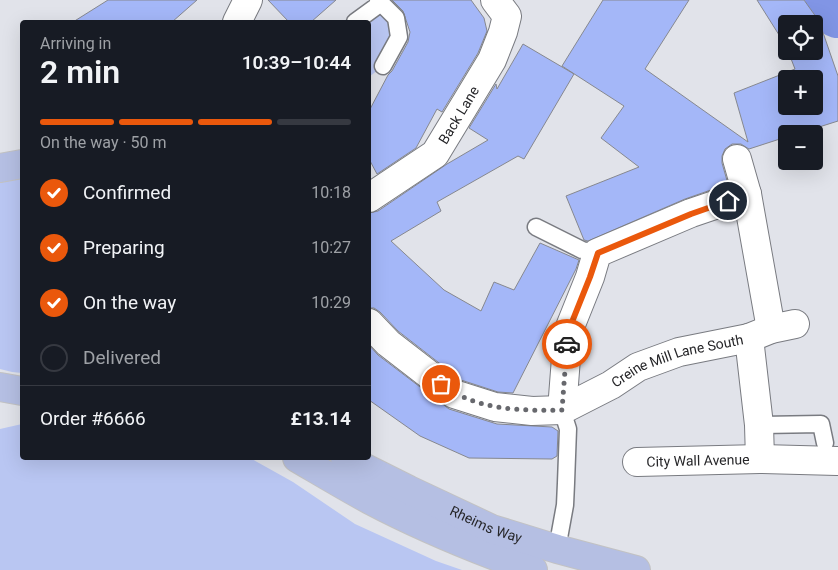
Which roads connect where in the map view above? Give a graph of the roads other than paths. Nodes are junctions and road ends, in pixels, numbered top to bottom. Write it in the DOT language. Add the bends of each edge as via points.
graph roads {
  1 [pos="248,0"];
  2 [pos="495,0"];
  3 [pos="380,2"];
  4 [pos="238,20"];
  5 [pos="358,20"];
  6 [pos="383,66"];
  7 [pos="737,158"];
  8 [pos="20,164"];
  9 [pos="0,168"];
  10 [pos="371,191"];
  11 [pos="747,194"];
  12 [pos="536,227"];
  13 [pos="598,253"];
  14 [pos="371,325"];
  15 [pos="772,330"];
  16 [pos="562,410"];
  17 [pos="759,425"];
  18 [pos="831,452"];
  19 [pos="760,459"];
  20 [pos="300,460"];
  21 [pos="349,460"];
  22 [pos="637,462"];
  23 [pos="557,549"];
  24 [pos="533,570"];
  25 [pos="636,570"];
  1 -- 4 [label="street"];
  2 -- 10 [label="street, Back Lane" via="507,16 503,32 492,60 435,154"];
  3 -- 5 [label="lane"];
  3 -- 6 [label="lane" via="396,18 399,37"];
  7 -- 11 [label="street, City Wall Avenue"];
  8 -- 9 [label="main road"];
  11 -- 13 [label="street"];
  11 -- 15 [label="street, City Wall Avenue"];
  12 -- 13 [label="lane" via="582,250"];
  13 -- 16 [label="street" via="568,332"];
  14 -- 16 [label="street" via="388,344 454,394 495,407"];
  15 -- 16 [label="street, Creine Mill Lane South" via="679,352 638,367"];
  15 -- 17 [label="street, City Wall Avenue"];
  16 -- 23 [label="lane" via="568,429 564,505"];
  17 -- 18 [label="lane" via="821,424"];
  17 -- 19 [label="street, City Wall Avenue"];
  18 -- 19 [label="street, City Wall Avenue"];
  19 -- 22 [label="street, City Wall Avenue"];
  20 -- 24 [label="main road, Rheims Way" via="401,516"];
  21 -- 23 [label="main road, Rheims Way" via="492,529"];
  23 -- 25 [label="main road, Rheims Way"];
}
